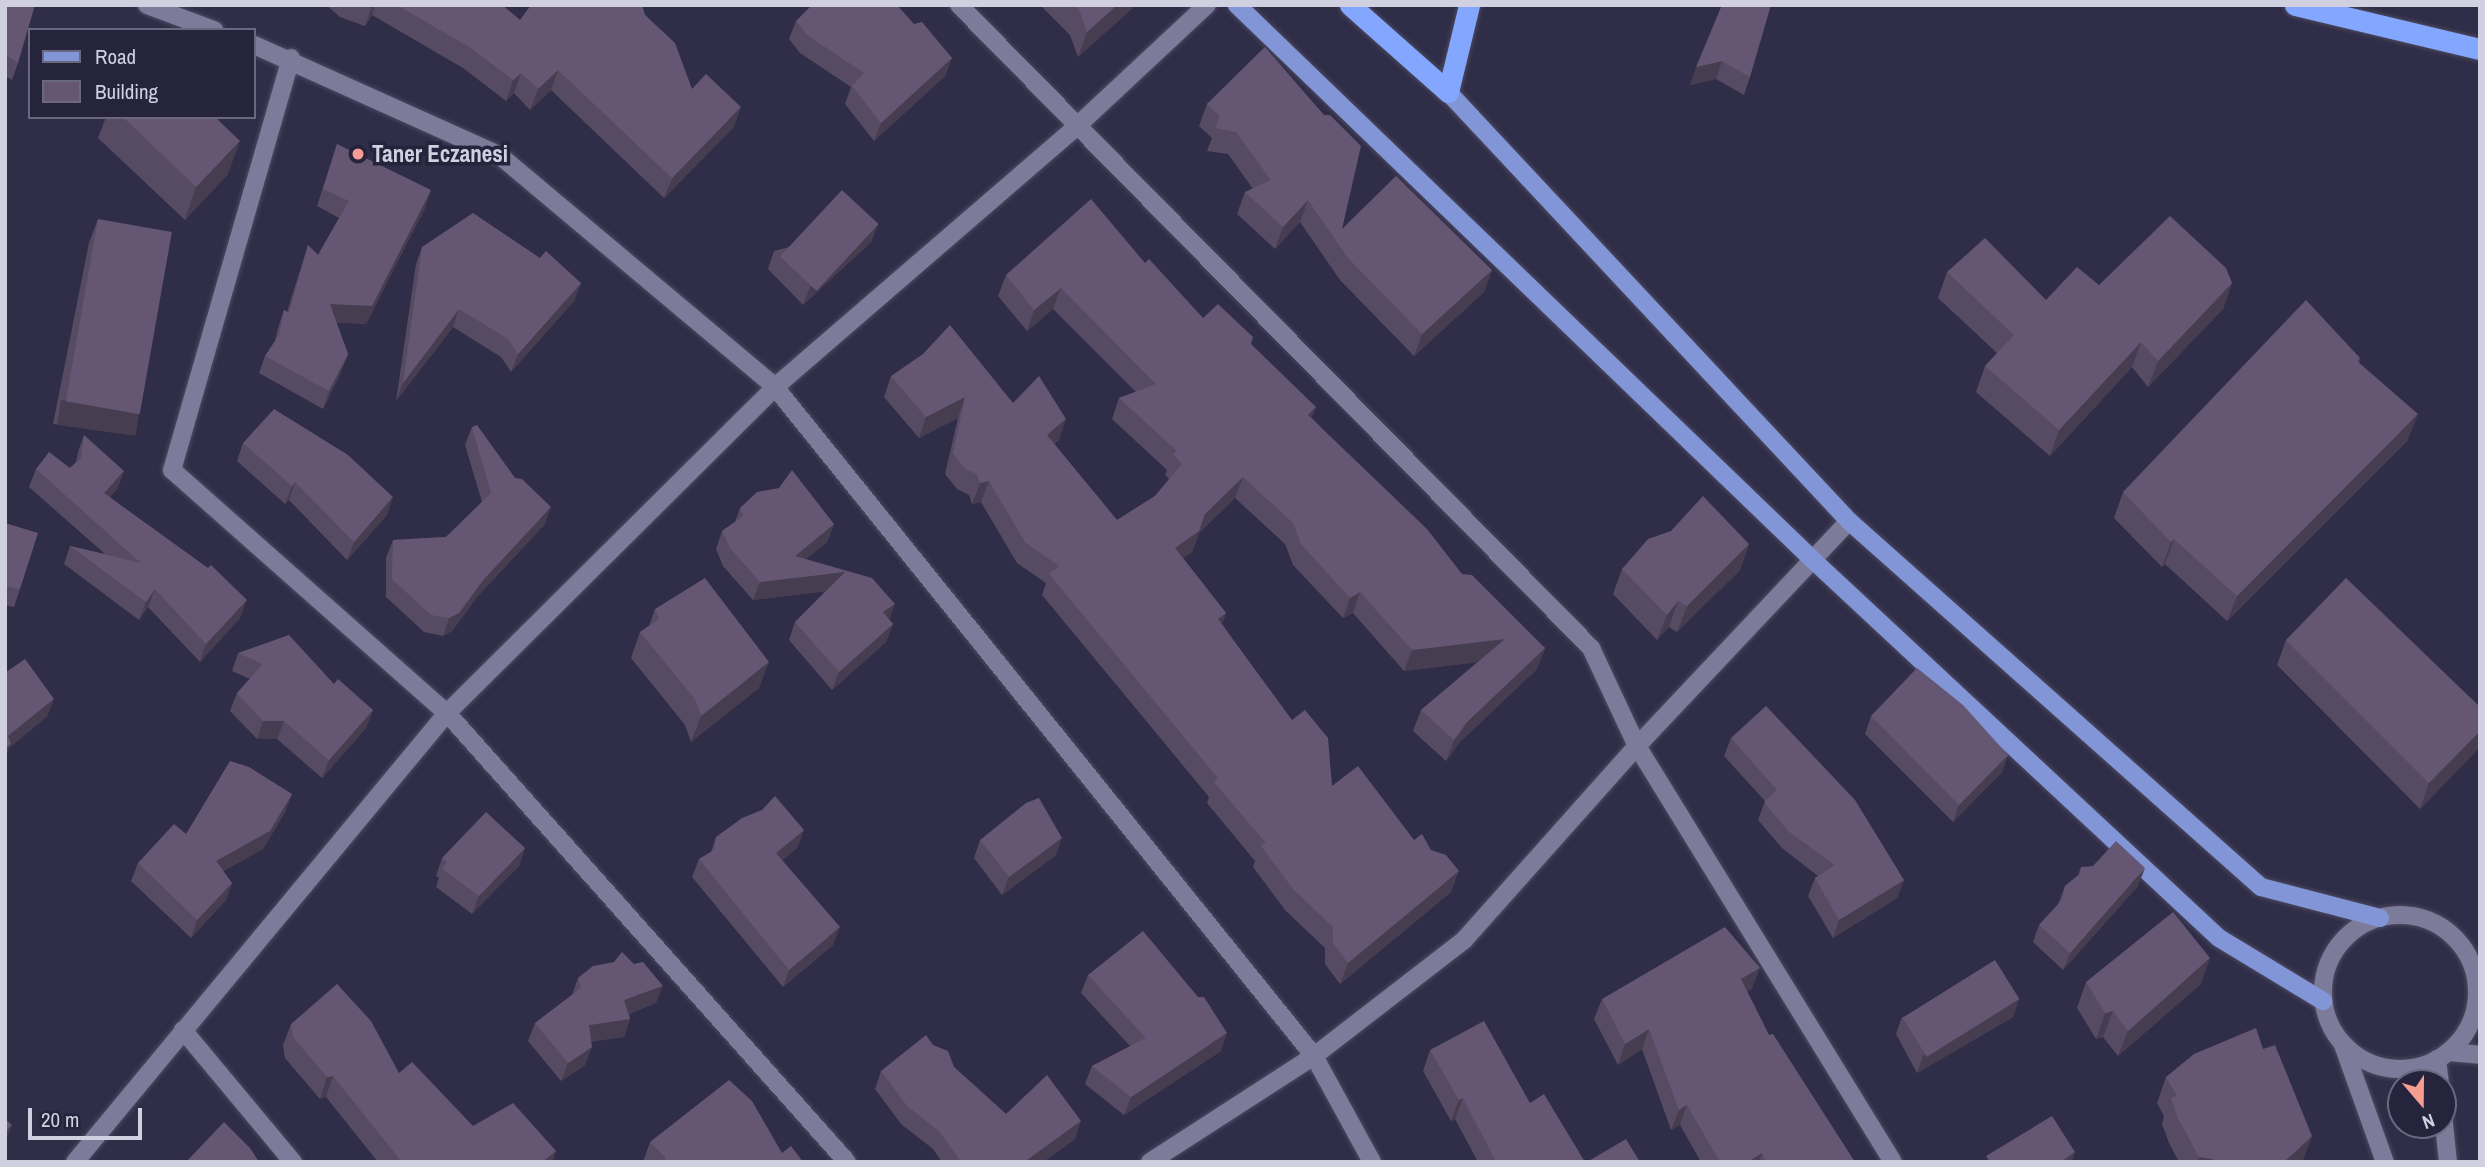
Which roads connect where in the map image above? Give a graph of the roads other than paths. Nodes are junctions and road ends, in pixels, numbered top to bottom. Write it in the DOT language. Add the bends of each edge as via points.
graph roads {
  1 [pos="147,5"];
  2 [pos="959,5"];
  3 [pos="1207,5"];
  4 [pos="1237,5"];
  5 [pos="1350,5"];
  6 [pos="1469,5"];
  7 [pos="2295,5"];
  8 [pos="209,28"];
  9 [pos="256,46"];
  10 [pos="2480,49"];
  11 [pos="291,58"];
  12 [pos="1448,92"];
  13 [pos="1076,127"];
  14 [pos="775,387"];
  15 [pos="1849,521"];
  16 [pos="1814,561"];
  17 [pos="447,713"];
  18 [pos="1637,746"];
  19 [pos="2380,918"];
  20 [pos="2475,963"];
  21 [pos="2323,1001"];
  22 [pos="183,1030"];
  23 [pos="2343,1045"];
  24 [pos="2480,1055"];
  25 [pos="1314,1056"];
  26 [pos="2442,1056"];
  27 [pos="2441,1069"];
  28 [pos="2446,1139"];
  29 [pos="75,1162"];
  30 [pos="293,1162"];
  31 [pos="847,1162"];
  32 [pos="1150,1162"];
  33 [pos="1373,1162"];
  34 [pos="1893,1162"];
  35 [pos="2385,1162"];
  36 [pos="2448,1162"];
  1 -- 8 [label="street"];
  2 -- 13 [label="street"];
  3 -- 13 [label="street"];
  4 -- 16 [label="main road"];
  5 -- 12 [label="highway"];
  6 -- 12 [label="highway"];
  7 -- 10 [label="highway"];
  9 -- 11 [label="street"];
  11 -- 14 [label="street" via="499,155"];
  11 -- 17 [label="street" via="172,470"];
  12 -- 15 [label="main road"];
  13 -- 14 [label="street"];
  13 -- 18 [label="street" via="1591,648"];
  14 -- 17 [label="street"];
  14 -- 25 [label="street"];
  15 -- 16 [label="street"];
  15 -- 19 [label="main road" via="2261,887"];
  16 -- 18 [label="street"];
  16 -- 21 [label="main road" via="2219,938"];
  17 -- 22 [label="street"];
  17 -- 31 [label="street"];
  18 -- 25 [label="street" via="1464,940"];
  18 -- 34 [label="street"];
  19 -- 20 [label="street" via="2402,915 2442,928"];
  19 -- 21 [label="street" via="2360,927 2336,949 2324,979"];
  20 -- 26 [label="street" via="2475,1010 2465,1034"];
  21 -- 23 [label="street" via="2329,1024"];
  22 -- 29 [label="street"];
  22 -- 30 [label="street"];
  23 -- 26 [label="street" via="2382,1068 2405,1069"];
  23 -- 35 [label="street"];
  24 -- 26 [label="street"];
  25 -- 32 [label="street"];
  25 -- 33 [label="street"];
  26 -- 27 [label="street"];
  28 -- 36 [label="street"];
}
